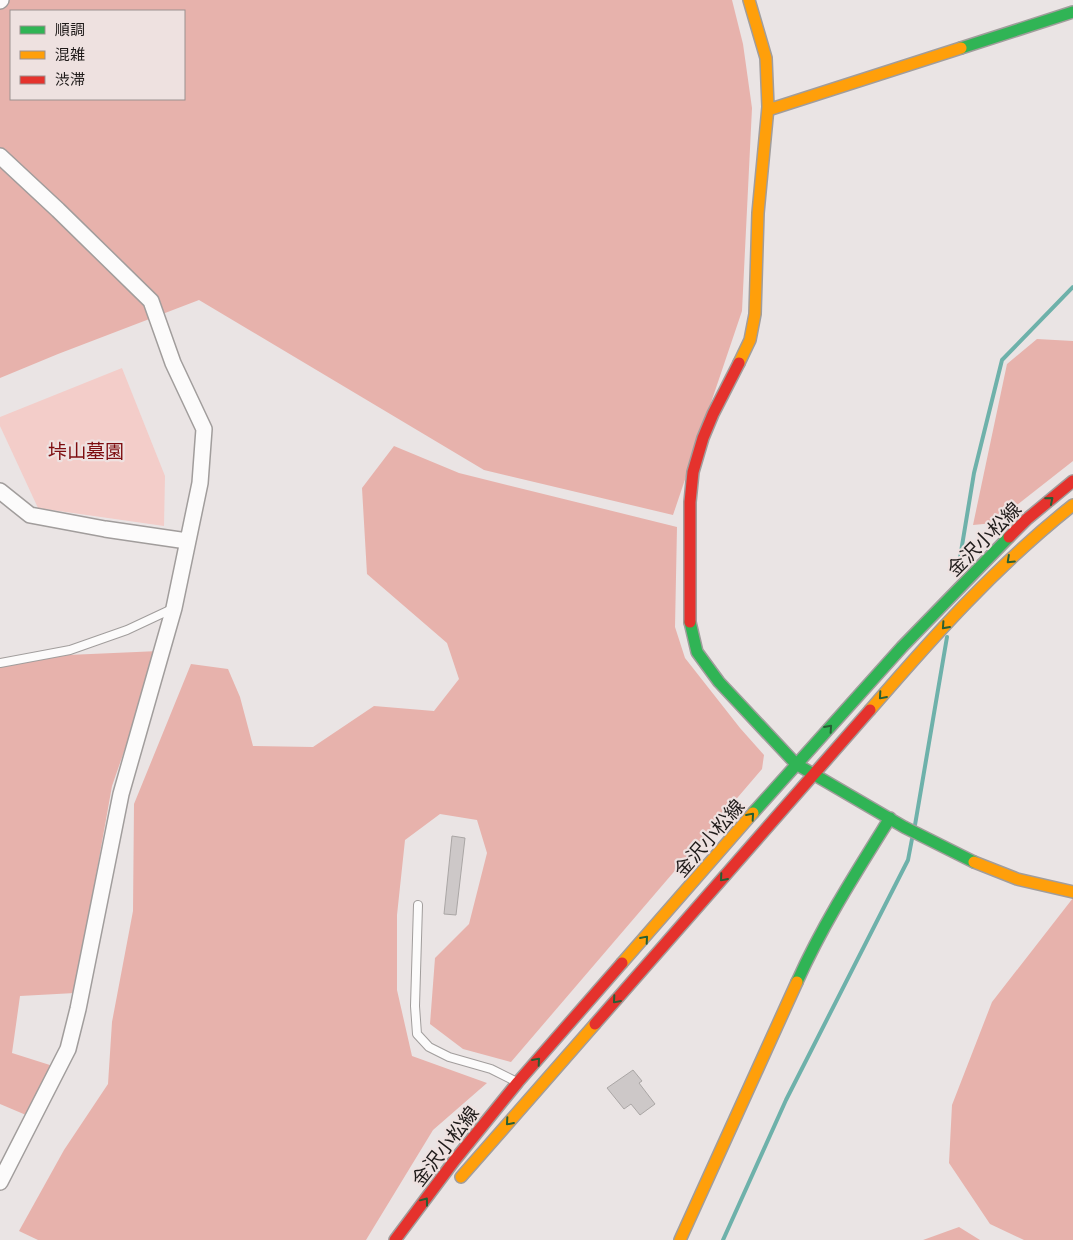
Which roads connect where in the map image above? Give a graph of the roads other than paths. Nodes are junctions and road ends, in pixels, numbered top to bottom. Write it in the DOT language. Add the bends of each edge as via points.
graph roads {
  1 [pos="749,0"];
  2 [pos="1073,12"];
  3 [pos="768,110"];
  4 [pos="0,156"];
  5 [pos="1073,481"];
  6 [pos="0,491"];
  7 [pos="1073,505"];
  8 [pos="187,541"];
  9 [pos="174,608"];
  10 [pos="0,663"];
  11 [pos="796,764"];
  12 [pos="813,775"];
  13 [pos="892,820"];
  14 [pos="1073,892"];
  15 [pos="418,905"];
  16 [pos="518,1082"];
  17 [pos="0,1182"];
  18 [pos="456,1184"];
  19 [pos="395,1240"];
  20 [pos="680,1240"];
  1 -- 3 [label="main road" via="767,67"];
  2 -- 3 [label="main road"];
  3 -- 11 [label="main road" via="757,235 754,328 703,438 691,486 690,626 697,652 719,682"];
  4 -- 8 [label="street" via="151,301 204,429 200,483"];
  11 -- 5 [label="main road, 金沢小松線, one-way" via="964,582 1027,519"];
  6 -- 8 [label="street" via="30,515"];
  7 -- 12 [label="main road, 金沢小松線, one-way" via="975,593"];
  8 -- 9 [label="street"];
  9 -- 10 [label="lane" via="127,630 70,650"];
  9 -- 17 [label="street" via="121,794 68,1049"];
  11 -- 12 [label="main road"];
  16 -- 11 [label="main road, 金沢小松線, one-way"];
  12 -- 13 [label="main road"];
  12 -- 18 [label="main road, 金沢小松線, one-way"];
  13 -- 14 [label="main road" via="999,873"];
  13 -- 20 [label="main road" via="839,900 807,959"];
  15 -- 16 [label="lane" via="417,1034 429,1047 449,1057 491,1069"];
  19 -- 16 [label="main road, 金沢小松線, one-way"];
}
